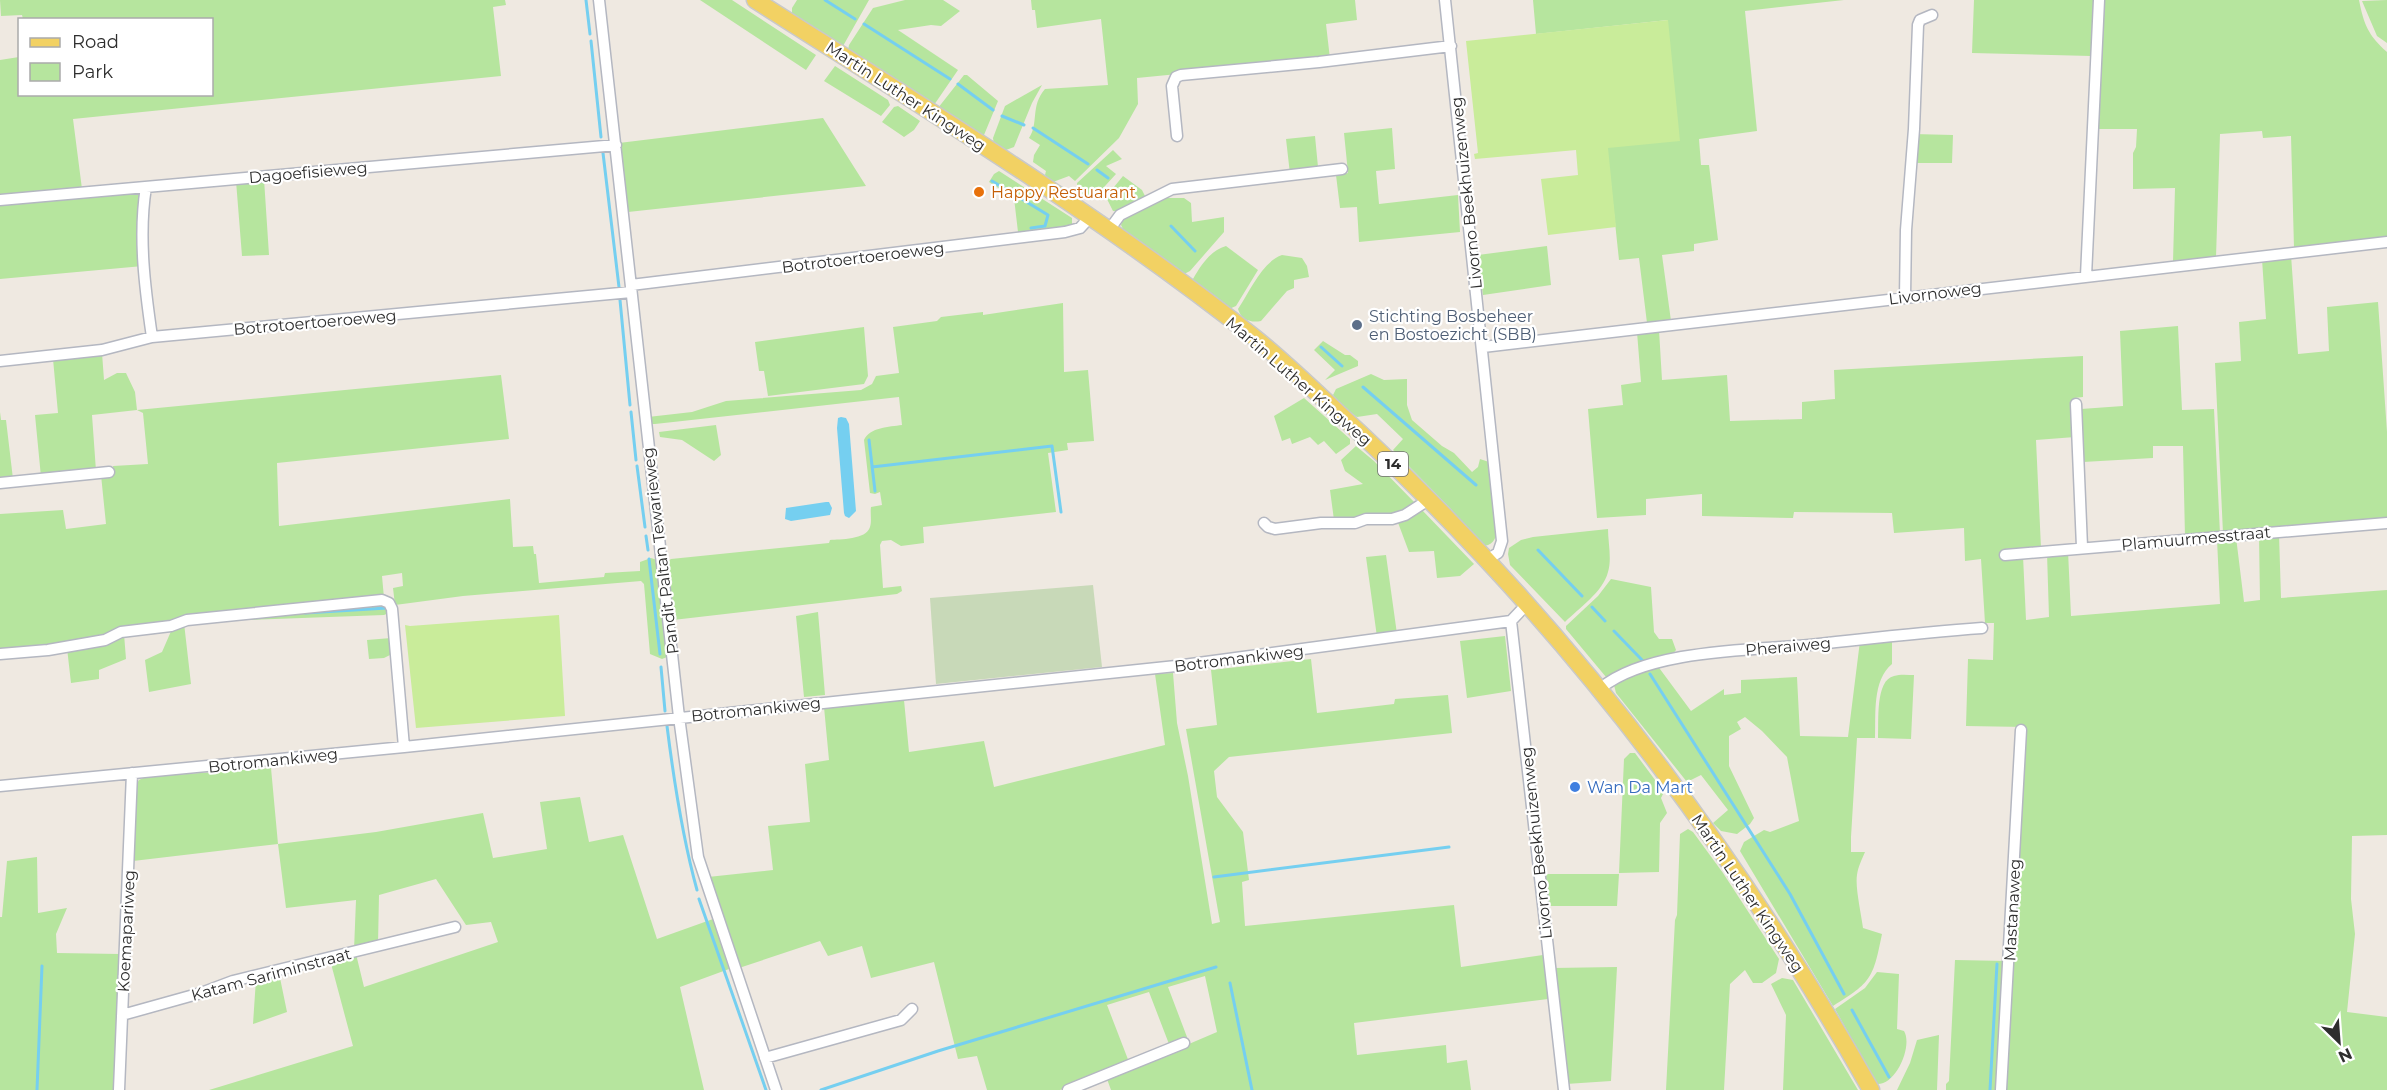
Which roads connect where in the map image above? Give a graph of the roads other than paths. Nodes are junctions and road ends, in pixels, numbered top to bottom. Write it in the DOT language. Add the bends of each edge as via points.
graph roads {
  1 [pos="599,0"];
  2 [pos="755,0"];
  3 [pos="1445,0"];
  4 [pos="2099,0"];
  5 [pos="1932,15"];
  6 [pos="1450,46"];
  7 [pos="1177,136"];
  8 [pos="616,145"];
  9 [pos="1342,169"];
  10 [pos="146,187"];
  11 [pos="0,200"];
  12 [pos="1091,216"];
  13 [pos="1109,230"];
  14 [pos="2387,242"];
  15 [pos="2085,276"];
  16 [pos="631,289"];
  17 [pos="1905,297"];
  18 [pos="152,338"];
  19 [pos="1483,347"];
  20 [pos="0,360"];
  21 [pos="2076,404"];
  22 [pos="109,472"];
  23 [pos="0,483"];
  24 [pos="1422,504"];
  25 [pos="1264,522"];
  26 [pos="2387,523"];
  27 [pos="2082,547"];
  28 [pos="2005,555"];
  29 [pos="1488,559"];
  30 [pos="1528,603"];
  31 [pos="1511,621"];
  32 [pos="1982,628"];
  33 [pos="0,654"];
  34 [pos="1601,688"];
  35 [pos="679,717"];
  36 [pos="2021,730"];
  37 [pos="404,747"];
  38 [pos="132,773"];
  39 [pos="0,786"];
  40 [pos="455,927"];
  41 [pos="912,1009"];
  42 [pos="122,1015"];
  43 [pos="1184,1043"];
  44 [pos="765,1058"];
  45 [pos="119,1090"];
  46 [pos="776,1090"];
  47 [pos="1068,1090"];
  48 [pos="1564,1090"];
  49 [pos="1871,1090"];
  50 [pos="2001,1090"];
  1 -- 8 [label="street, Pandit Paltan Tewarieweg"];
  2 -- 12 [label="main road, Martin Luther Kingweg / 14"];
  3 -- 6 [label="street, Livorno Beekhuizenweg"];
  4 -- 15 [label="street"];
  5 -- 17 [label="street" via="1918,25"];
  6 -- 7 [label="street" via="1181,75 1172,86"];
  6 -- 19 [label="street, Livorno Beekhuizenweg"];
  8 -- 10 [label="street, Dagoefisieweg"];
  8 -- 16 [label="street, Pandit Paltan Tewarieweg"];
  9 -- 13 [label="street" via="1172,189 1120,215"];
  10 -- 11 [label="street, Dagoefisieweg"];
  10 -- 18 [label="street" via="144,262"];
  12 -- 13 [label="main road, Martin Luther Kingweg / 14"];
  12 -- 16 [label="street, Botrotoertoeroeweg" via="1080,228 1065,232"];
  13 -- 29 [label="main road, Martin Luther Kingweg / 14" via="1259,341 1408,478"];
  14 -- 15 [label="street, Livornoweg"];
  15 -- 17 [label="street, Livornoweg"];
  16 -- 18 [label="street, Botrotoertoeroeweg"];
  16 -- 35 [label="street, Pandit Paltan Tewarieweg"];
  17 -- 19 [label="street, Livornoweg"];
  18 -- 20 [label="street, Botrotoertoeroeweg" via="102,351"];
  19 -- 29 [label="street, Livorno Beekhuizenweg" via="1502,541 1498,553"];
  21 -- 27 [label="street"];
  22 -- 23 [label="street"];
  24 -- 25 [label="street" via="1392,519 1275,529"];
  26 -- 27 [label="street, Plamuurmesstraat"];
  27 -- 28 [label="street, Plamuurmesstraat"];
  29 -- 30 [label="main road, Martin Luther Kingweg / 14"];
  30 -- 31 [label="street"];
  30 -- 34 [label="main road, Martin Luther Kingweg / 14"];
  31 -- 35 [label="street, Botromankiweg" via="1176,666"];
  31 -- 48 [label="street, Livorno Beekhuizenweg"];
  32 -- 34 [label="street, Pheraiweg" via="1679,657 1627,672"];
  33 -- 37 [label="street" via="105,640 121,632 171,626 187,620 382,600 392,609"];
  34 -- 49 [label="main road, Martin Luther Kingweg / 14" via="1771,922"];
  35 -- 37 [label="street, Botromankiweg"];
  35 -- 44 [label="street, Pandit Paltan Tewarieweg" via="698,857"];
  36 -- 50 [label="street, Mastanaweg"];
  37 -- 38 [label="street, Botromankiweg"];
  38 -- 39 [label="street, Botromankiweg"];
  38 -- 42 [label="street, Koemapariweg"];
  40 -- 42 [label="street, Katam Sariminstraat" via="232,981"];
  41 -- 44 [label="street" via="901,1020"];
  42 -- 45 [label="street, Koemapariweg"];
  43 -- 47 [label="street"];
  44 -- 46 [label="street, Pandit Paltan Tewarieweg"];
}
